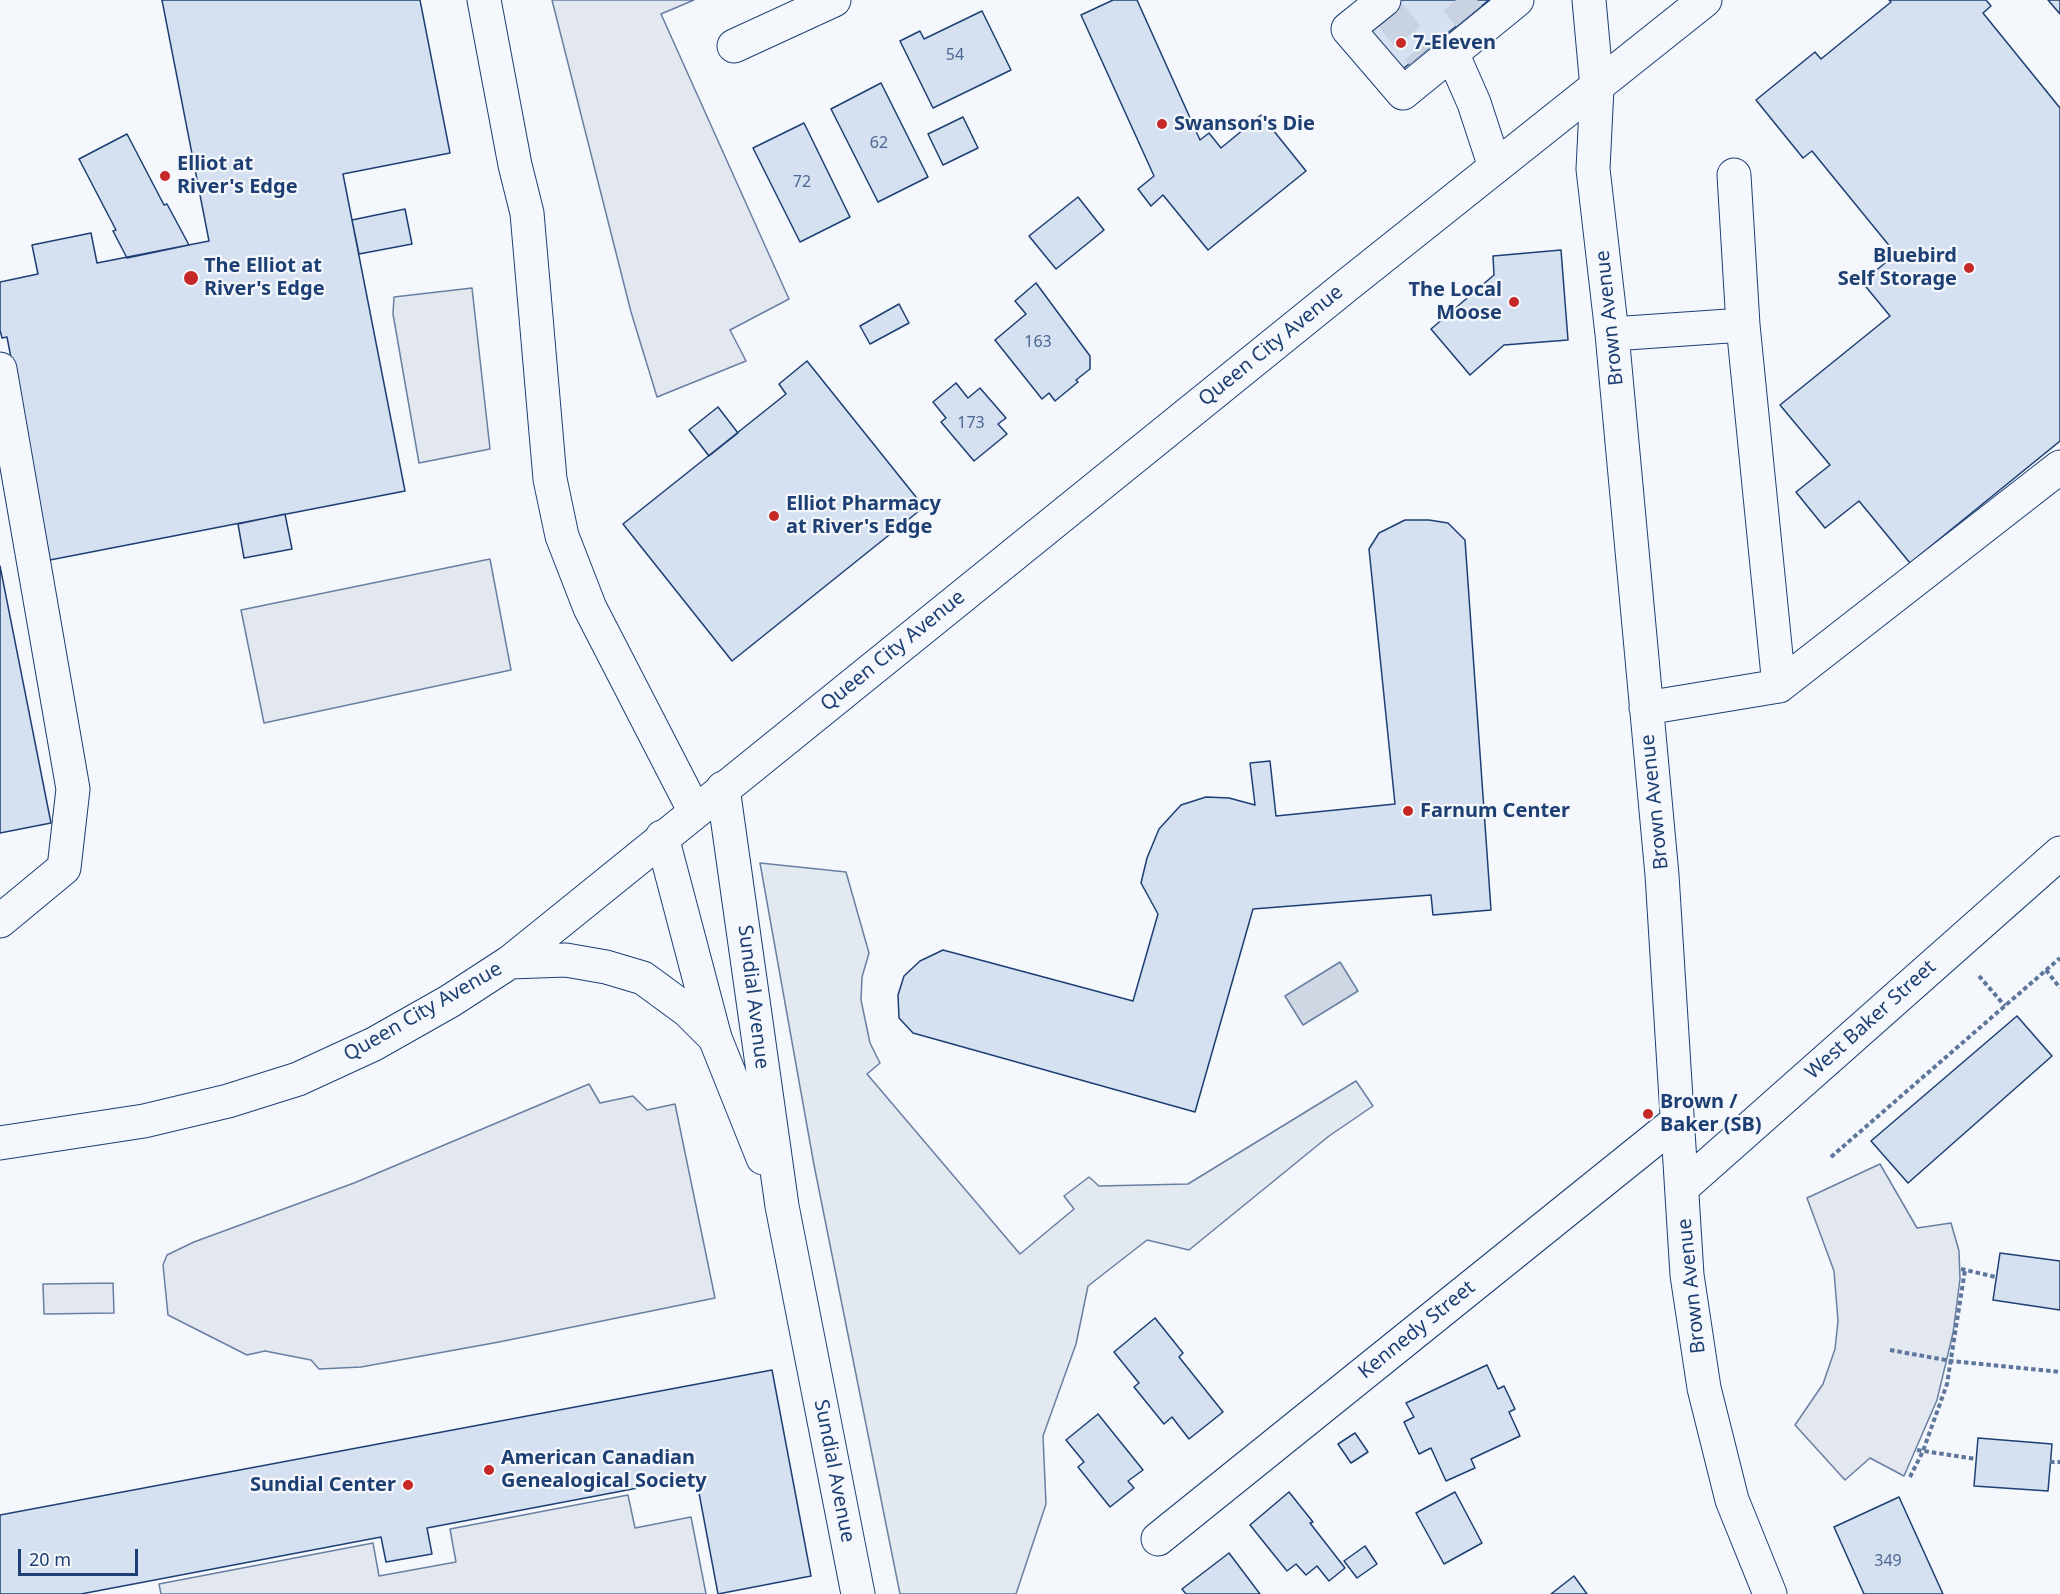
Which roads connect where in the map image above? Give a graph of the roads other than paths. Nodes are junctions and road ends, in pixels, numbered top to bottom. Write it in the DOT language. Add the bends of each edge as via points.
graph roads {
  1 [pos="484,0"];
  2 [pos="834,0"];
  3 [pos="1517,0"];
  4 [pos="1589,0"];
  5 [pos="1706,0"];
  6 [pos="1384,4"];
  7 [pos="734,46"];
  8 [pos="1436,58"];
  9 [pos="1597,88"];
  10 [pos="1495,168"];
  11 [pos="1734,175"];
  12 [pos="1743,325"];
  13 [pos="1612,334"];
  14 [pos="0,369"];
  15 [pos="2060,467"];
  16 [pos="1779,686"];
  17 [pos="1646,708"];
  18 [pos="723,788"];
  19 [pos="694,810"];
  20 [pos="662,837"];
  21 [pos="2060,853"];
  22 [pos="0,921"];
  23 [pos="510,962"];
  24 [pos="716,1038"];
  25 [pos="1676,1122"];
  26 [pos="0,1143"];
  27 [pos="1683,1187"];
  28 [pos="782,1206"];
  29 [pos="1158,1539"];
  30 [pos="1761,1590"];
  31 [pos="858,1594"];
  1 -- 19 [label="street" via="527,213 550,479 562,536 590,608"];
  2 -- 7 [label="street"];
  3 -- 8 [label="street" via="1475,23"];
  4 -- 9 [label="street, Brown Avenue"];
  5 -- 9 [label="street, Queen City Avenue"];
  6 -- 8 [label="street" via="1348,29 1403,93"];
  8 -- 10 [label="street" via="1474,103"];
  9 -- 10 [label="street, Queen City Avenue"];
  9 -- 13 [label="street, Brown Avenue" via="1593,169"];
  10 -- 18 [label="street, Queen City Avenue"];
  11 -- 12 [label="street"];
  12 -- 13 [label="street"];
  12 -- 16 [label="street"];
  13 -- 17 [label="street, Brown Avenue"];
  14 -- 22 [label="street" via="73,789 64,868"];
  15 -- 16 [label="street"];
  16 -- 17 [label="street"];
  17 -- 25 [label="street, Brown Avenue" via="1662,875"];
  18 -- 19 [label="street, Queen City Avenue"];
  18 -- 28 [label="street, Sundial Avenue"];
  19 -- 20 [label="street, Queen City Avenue"];
  20 -- 23 [label="street, Queen City Avenue"];
  20 -- 24 [label="street, Sundial Avenue"];
  21 -- 27 [label="street, West Baker Street"];
  23 -- 24 [label="street" via="566,960 643,978 688,1011"];
  23 -- 26 [label="street, Queen City Avenue" via="374,1044 298,1079 144,1121"];
  24 -- 28 [label="street, Sundial Avenue"];
  25 -- 27 [label="street, Brown Avenue"];
  25 -- 29 [label="street, Kennedy Street"];
  27 -- 30 [label="street, Brown Avenue" via="1687,1275 1704,1388 1732,1500"];
  28 -- 31 [label="street, Sundial Avenue"];
}
